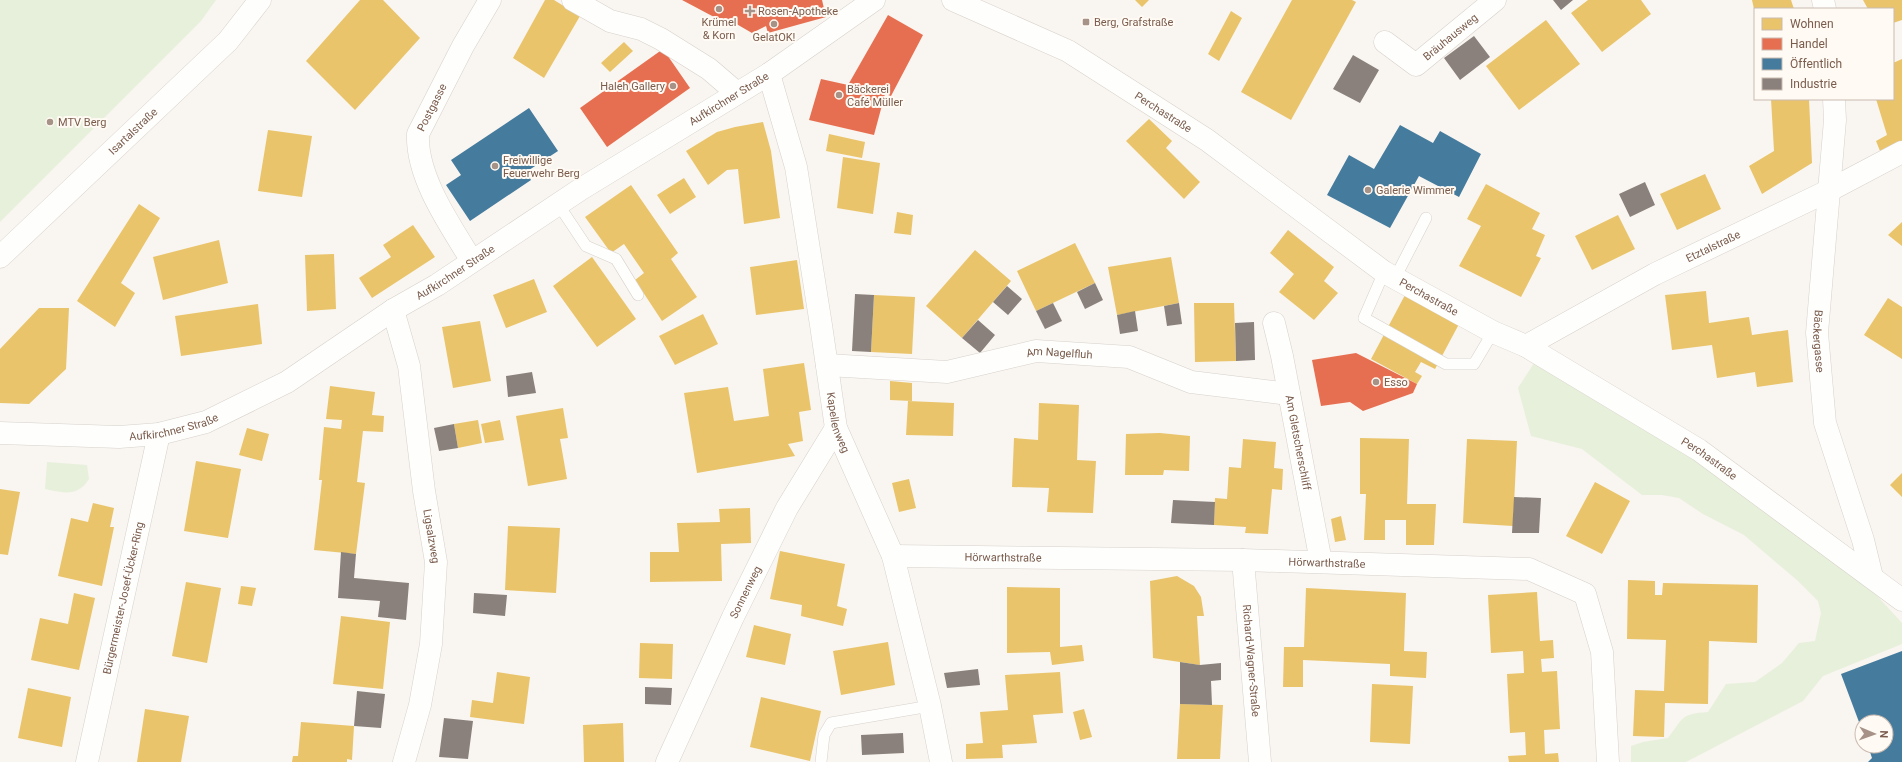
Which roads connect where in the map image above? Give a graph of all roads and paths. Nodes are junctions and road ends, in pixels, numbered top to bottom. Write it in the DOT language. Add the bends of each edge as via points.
graph roads {
  1 [pos="260,0"];
  2 [pos="490,0"];
  3 [pos="573,0"];
  4 [pos="874,0"];
  5 [pos="953,0"];
  6 [pos="1495,0"];
  7 [pos="1385,42"];
  8 [pos="769,74"];
  9 [pos="737,93"];
  10 [pos="1834,100"];
  11 [pos="1902,152"];
  12 [pos="1830,190"];
  13 [pos="558,204"];
  14 [pos="1426,218"];
  15 [pos="0,257"];
  16 [pos="472,261"];
  17 [pos="1389,275"];
  18 [pos="638,295"];
  19 [pos="393,310"];
  20 [pos="1274,323"];
  21 [pos="1492,332"];
  22 [pos="1526,346"];
  23 [pos="827,365"];
  24 [pos="1289,394"];
  25 [pos="836,428"];
  26 [pos="0,433"];
  27 [pos="159,434"];
  28 [pos="893,556"];
  29 [pos="1243,560"];
  30 [pos="1321,562"];
  31 [pos="1872,576"];
  32 [pos="1902,600"];
  33 [pos="930,706"];
  34 [pos="87,762"];
  35 [pos="404,762"];
  36 [pos="667,762"];
  37 [pos="821,762"];
  38 [pos="941,762"];
  39 [pos="1260,762"];
  40 [pos="1608,762"];
  1 -- 15 [label="street, Isartalstraße" via="228,41"];
  2 -- 16 [label="street, Postgasse" via="463,46 418,134 417,148 432,192"];
  3 -- 9 [label="street" via="610,21 641,29 661,39 709,69"];
  4 -- 8 [label="street, Aufkirchner Straße"];
  5 -- 17 [label="street, Perchastraße" via="1068,51 1207,140"];
  6 -- 7 [label="street, Bräuhausweg" via="1416,65"];
  8 -- 9 [label="street, Aufkirchner Straße"];
  8 -- 23 [label="street, Kapellenweg" via="796,167"];
  9 -- 13 [label="street, Aufkirchner Straße"];
  10 -- 12 [label="street, Bäckergasse"];
  11 -- 12 [label="street, Etztalstraße"];
  12 -- 22 [label="street, Etztalstraße" via="1655,274"];
  12 -- 31 [label="street, Bäckergasse" via="1817,333 1825,423"];
  13 -- 16 [label="street, Aufkirchner Straße"];
  13 -- 18 [label="lane" via="586,246 616,259"];
  14 -- 17 [label="lane"];
  16 -- 19 [label="street, Aufkirchner Straße"];
  17 -- 21 [label="street, Perchastraße"];
  17 -- 21 [label="lane" via="1364,318 1446,364 1474,364"];
  19 -- 27 [label="street, Aufkirchner Straße" via="288,382 206,422"];
  19 -- 35 [label="street, Ligsalzweg" via="408,366 436,562 431,644 420,705"];
  20 -- 24 [label="street, Am Gletscherschliff"];
  21 -- 22 [label="street, Perchastraße"];
  22 -- 31 [label="street, Perchastraße" via="1699,450"];
  23 -- 24 [label="street, Am Nagelfluh" via="947,372 1036,351 1129,356 1191,382"];
  23 -- 25 [label="street, Kapellenweg"];
  24 -- 30 [label="street, Am Gletscherschliff"];
  25 -- 28 [label="street, Kapellenweg"];
  25 -- 36 [label="street, Sonnenweg" via="787,508 733,617"];
  26 -- 27 [label="street, Aufkirchner Straße" via="119,437"];
  27 -- 34 [label="street, Bürgermeister-Josef-Ücker-Ring"];
  28 -- 29 [label="street, Hörwarthstraße"];
  28 -- 33 [label="street, Kapellenweg"];
  29 -- 30 [label="street, Hörwarthstraße"];
  29 -- 39 [label="street, Richard-Wagner-Straße"];
  30 -- 40 [label="street, Hörwarthstraße" via="1529,569 1585,594 1602,652"];
  31 -- 32 [label="street, Perchastraße"];
  33 -- 37 [label="lane" via="831,723 824,735"];
  33 -- 38 [label="street, Kapellenweg"];
}
